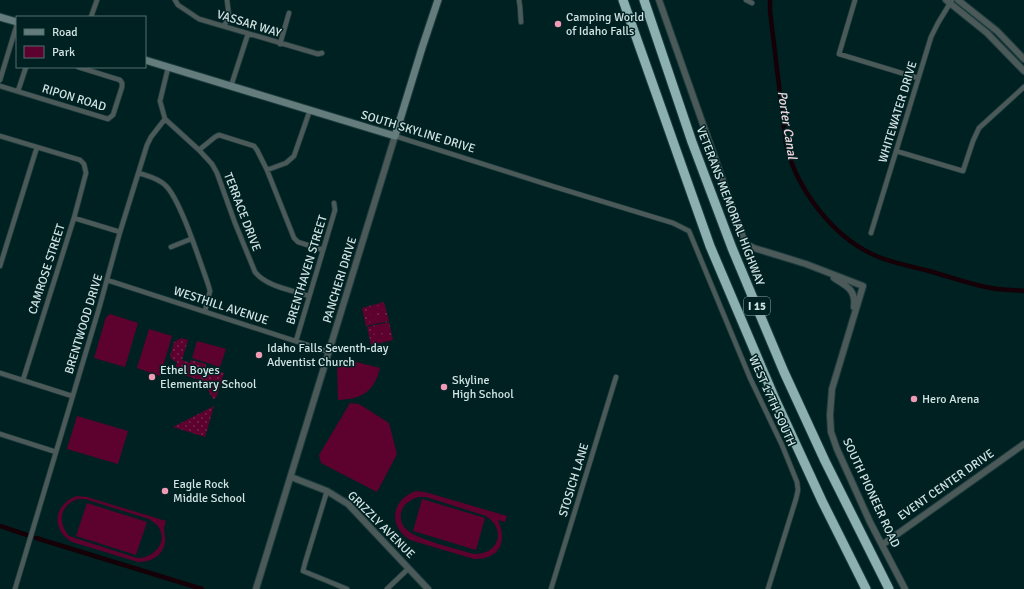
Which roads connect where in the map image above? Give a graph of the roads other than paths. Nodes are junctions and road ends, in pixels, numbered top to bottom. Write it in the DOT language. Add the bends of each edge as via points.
graph roads {
  1 [pos="97,0"];
  2 [pos="175,0"];
  3 [pos="227,0"];
  4 [pos="438,0"];
  5 [pos="519,0"];
  6 [pos="623,0"];
  7 [pos="644,0"];
  8 [pos="659,0"];
  9 [pos="746,0"];
  10 [pos="856,0"];
  11 [pos="958,0"];
  12 [pos="949,1"];
  13 [pos="752,3"];
  14 [pos="289,13"];
  15 [pos="91,16"];
  16 [pos="0,17"];
  17 [pos="520,22"];
  18 [pos="16,23"];
  19 [pos="16,26"];
  20 [pos="224,26"];
  21 [pos="248,34"];
  22 [pos="280,44"];
  23 [pos="322,53"];
  24 [pos="1024,59"];
  25 [pos="146,60"];
  26 [pos="26,68"];
  27 [pos="81,68"];
  28 [pos="168,68"];
  29 [pos="1024,71"];
  30 [pos="918,78"];
  31 [pos="0,80"];
  32 [pos="0,86"];
  33 [pos="231,86"];
  34 [pos="1024,87"];
  35 [pos="18,91"];
  36 [pos="310,110"];
  37 [pos="165,119"];
  38 [pos="0,136"];
  39 [pos="395,136"];
  40 [pos="37,147"];
  41 [pos="199,150"];
  42 [pos="896,151"];
  43 [pos="267,170"];
  44 [pos="139,173"];
  45 [pos="334,203"];
  46 [pos="74,218"];
  47 [pos="683,227"];
  48 [pos="120,232"];
  49 [pos="870,233"];
  50 [pos="191,239"];
  51 [pos="171,247"];
  52 [pos="323,250"];
  53 [pos="0,266"];
  54 [pos="824,271"];
  55 [pos="107,280"];
  56 [pos="309,296"];
  57 [pos="205,311"];
  58 [pos="854,318"];
  59 [pos="296,341"];
  60 [pos="329,352"];
  61 [pos="0,373"];
  62 [pos="616,377"];
  63 [pos="22,380"];
  64 [pos="72,396"];
  65 [pos="0,434"];
  66 [pos="1024,444"];
  67 [pos="56,452"];
  68 [pos="291,477"];
  69 [pos="327,491"];
  70 [pos="882,545"];
  71 [pos="409,568"];
  72 [pos="15,589"];
  73 [pos="256,589"];
  74 [pos="348,589"];
  75 [pos="387,589"];
  76 [pos="428,589"];
  77 [pos="551,589"];
  78 [pos="768,589"];
  79 [pos="866,589"];
  80 [pos="889,589"];
  81 [pos="905,589"];
  1 -- 15 [label="street"];
  2 -- 20 [label="street, VASSAR WAY" via="178,5 199,19"];
  3 -- 20 [label="street" via="229,16"];
  4 -- 39 [label="main road, PANCHERI DRIVE"];
  5 -- 17 [label="street"];
  6 -- 79 [label="highway, I 15" via="713,253 778,407"];
  7 -- 80 [label="highway, VETERANS MEMORIAL HIGHWAY / I 15" via="692,142 732,248 784,372"];
  8 -- 54 [label="street, SOUTH PIONEER ROAD" via="744,240 754,248"];
  9 -- 13 [label="street"];
  10 -- 30 [label="street" via="839,54"];
  11 -- 24 [label="street" via="997,31"];
  12 -- 29 [label="street" via="987,33"];
  12 -- 30 [label="street, WHITEWATER DRIVE" via="934,30"];
  14 -- 22 [label="street"];
  16 -- 18 [label="main road"];
  19 -- 31 [label="street"];
  20 -- 21 [label="street, VASSAR WAY"];
  21 -- 22 [label="street, VASSAR WAY"];
  21 -- 33 [label="street"];
  22 -- 23 [label="street, VASSAR WAY"];
  25 -- 28 [label="main road, SOUTH SKYLINE DRIVE"];
  26 -- 35 [label="street"];
  27 -- 35 [label="street, RIPON ROAD" via="120,80 122,83 111,118"];
  28 -- 33 [label="main road, SOUTH SKYLINE DRIVE"];
  28 -- 37 [label="street" via="160,101"];
  30 -- 42 [label="street, WHITEWATER DRIVE"];
  32 -- 35 [label="street, RIPON ROAD"];
  33 -- 36 [label="main road, SOUTH SKYLINE DRIVE"];
  34 -- 42 [label="street" via="979,128 972,141 963,172"];
  36 -- 39 [label="main road, SOUTH SKYLINE DRIVE"];
  36 -- 43 [label="street" via="294,156 286,163"];
  37 -- 41 [label="street, TERRACE DRIVE"];
  37 -- 44 [label="street, BRENTWOOD DRIVE" via="151,137"];
  38 -- 40 [label="street"];
  39 -- 47 [label="street, SOUTH SKYLINE DRIVE"];
  39 -- 60 [label="street, PANCHERI DRIVE"];
  40 -- 46 [label="street, CAMROSE STREET" via="80,160 84,164 86,173"];
  40 -- 53 [label="street"];
  41 -- 43 [label="street" via="214,137 219,136 254,146"];
  41 -- 56 [label="street, TERRACE DRIVE" via="217,173 255,272 266,281"];
  42 -- 49 [label="street, WHITEWATER DRIVE"];
  43 -- 52 [label="street" via="294,238 298,242"];
  44 -- 48 [label="street, BRENTWOOD DRIVE"];
  44 -- 50 [label="street" via="156,179 171,190"];
  45 -- 52 [label="street, BRENTHAVEN STREET" via="335,210"];
  46 -- 48 [label="street"];
  46 -- 63 [label="street, CAMROSE STREET"];
  47 -- 78 [label="street, WEST 17TH SOUTH" via="689,231 693,239 750,378 797,482 796,499"];
  48 -- 55 [label="street, BRENTWOOD DRIVE"];
  50 -- 51 [label="street"];
  50 -- 57 [label="street" via="210,291"];
  52 -- 56 [label="street, BRENTHAVEN STREET"];
  54 -- 58 [label="street" via="853,293"];
  54 -- 58 [label="street, SOUTH PIONEER ROAD" via="863,286"];
  55 -- 57 [label="street, WESTHILL AVENUE"];
  55 -- 64 [label="street, BRENTWOOD DRIVE"];
  56 -- 59 [label="street, BRENTHAVEN STREET"];
  57 -- 59 [label="street, WESTHILL AVENUE"];
  58 -- 70 [label="street, SOUTH PIONEER ROAD" via="832,389 832,432 837,450"];
  59 -- 60 [label="street, WESTHILL AVENUE"];
  60 -- 68 [label="street, PANCHERI DRIVE"];
  61 -- 63 [label="street"];
  62 -- 77 [label="street, STOSICH LANE"];
  63 -- 64 [label="street"];
  64 -- 67 [label="street, BRENTWOOD DRIVE"];
  65 -- 67 [label="street"];
  66 -- 70 [label="street, EVENT CENTER DRIVE"];
  67 -- 72 [label="street, BRENTWOOD DRIVE"];
  68 -- 69 [label="street, GRIZZLY AVENUE"];
  68 -- 73 [label="street, PANCHERI DRIVE"];
  69 -- 71 [label="street, GRIZZLY AVENUE" via="348,504"];
  69 -- 74 [label="street" via="303,571"];
  70 -- 81 [label="street, SOUTH PIONEER ROAD"];
  71 -- 75 [label="street"];
  71 -- 76 [label="street, GRIZZLY AVENUE"];
}
